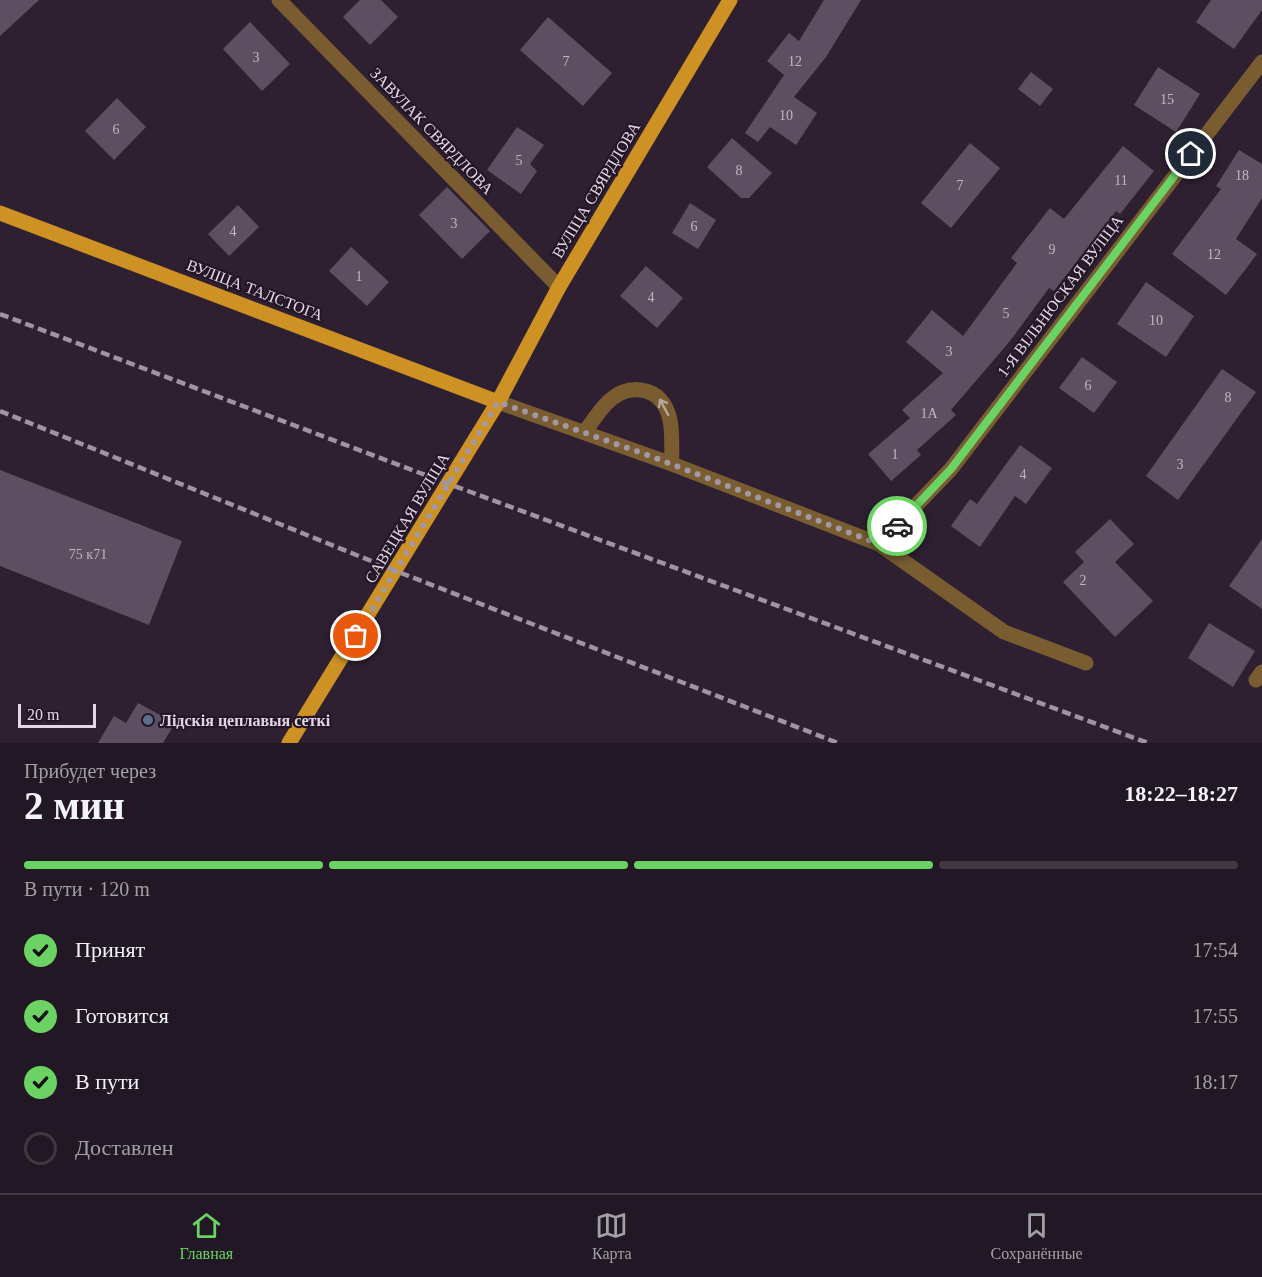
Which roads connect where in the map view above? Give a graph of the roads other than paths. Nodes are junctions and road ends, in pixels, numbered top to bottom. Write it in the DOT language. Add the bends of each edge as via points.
graph roads {
  1 [pos="279,0"];
  2 [pos="730,0"];
  3 [pos="1262,62"];
  4 [pos="0,213"];
  5 [pos="559,287"];
  6 [pos="498,402"];
  7 [pos="585,432"];
  8 [pos="672,464"];
  9 [pos="879,544"];
  10 [pos="1086,663"];
  11 [pos="290,743"];
  1 -- 5 [label="street, ЗАВУЛАК СВЯРДЛОВА"];
  2 -- 5 [label="main road, ВУЛІЦА СВЯРДЛОВА"];
  3 -- 9 [label="street, 1-Я ВІЛЬНЮСКАЯ ВУЛІЦА" via="951,469"];
  4 -- 6 [label="main road, ВУЛІЦА ТАЛСТОГА"];
  5 -- 6 [label="main road, ВУЛІЦА СВЯРДЛОВА"];
  6 -- 7 [label="street"];
  6 -- 11 [label="main road, САВЕЦКАЯ ВУЛІЦА"];
  7 -- 8 [label="street"];
  8 -- 7 [label="street, one-way" via="667,409 656,394 635,388 619,392 602,407"];
  8 -- 9 [label="street"];
  9 -- 10 [label="street" via="1004,632"];
}
